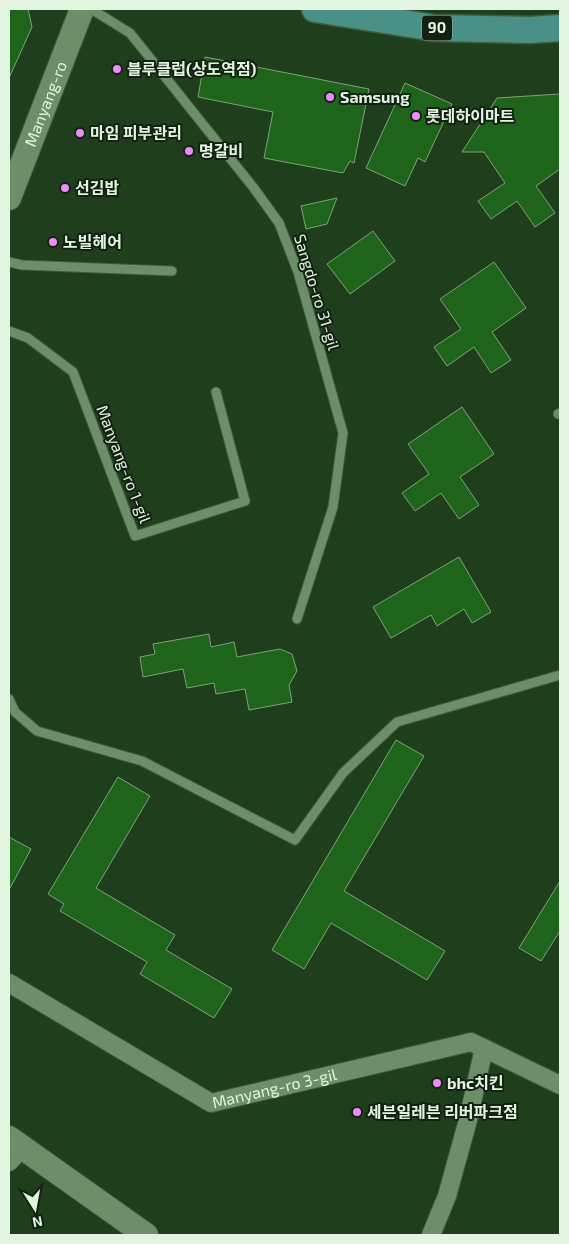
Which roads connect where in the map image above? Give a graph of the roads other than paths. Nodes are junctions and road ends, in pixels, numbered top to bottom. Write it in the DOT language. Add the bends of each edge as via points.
graph roads {
  1 [pos="82,9"];
  2 [pos="91,9"];
  3 [pos="315,9"];
  4 [pos="560,28"];
  5 [pos="9,198"];
  6 [pos="9,262"];
  7 [pos="172,272"];
  8 [pos="9,331"];
  9 [pos="216,392"];
  10 [pos="297,619"];
  11 [pos="560,675"];
  12 [pos="9,699"];
  13 [pos="9,983"];
  14 [pos="484,1048"];
  15 [pos="560,1085"];
  16 [pos="13,1149"];
  17 [pos="146,1235"];
  18 [pos="431,1235"];
  1 -- 5 [label="street, Manyang-ro"];
  2 -- 10 [label="lane, Sangdo-ro 31-gil" via="130,33 253,187 279,223 298,272 343,433 333,507"];
  3 -- 4 [label="main road, 90" via="434,28"];
  6 -- 7 [label="lane"];
  8 -- 9 [label="lane, Manyang-ro 1-gil" via="28,338 74,372 135,536 245,501"];
  11 -- 12 [label="lane" via="397,722 343,773 295,840 142,761 37,731 16,712"];
  13 -- 14 [label="street, Manyang-ro 3-gil" via="211,1104 471,1042"];
  14 -- 15 [label="street, Manyang-ro 3-gil"];
  14 -- 18 [label="street" via="447,1196"];
  16 -- 17 [label="street"];
}
